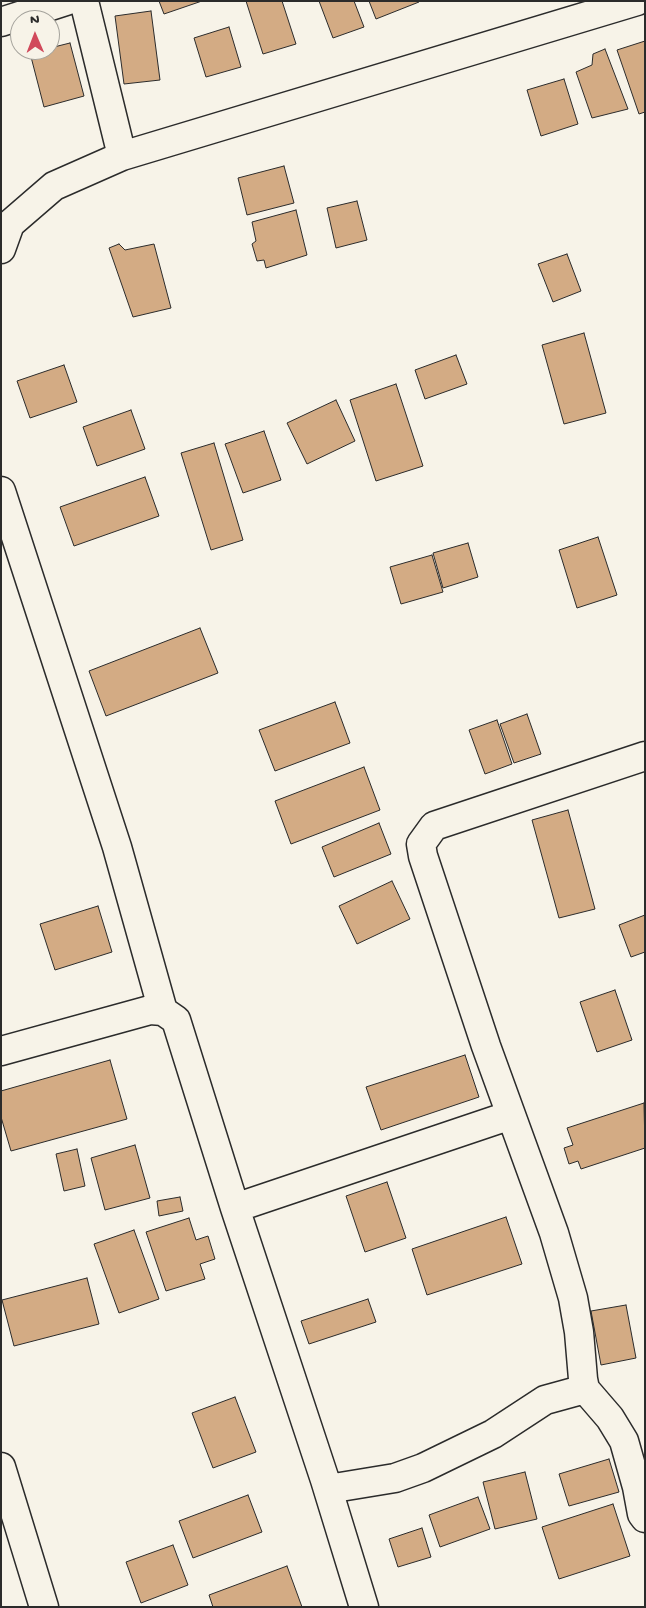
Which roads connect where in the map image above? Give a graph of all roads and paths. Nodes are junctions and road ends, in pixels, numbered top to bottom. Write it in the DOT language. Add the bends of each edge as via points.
graph roads {
  1 [pos="66,1"];
  2 [pos="84,1"];
  3 [pos="637,1"];
  4 [pos="1,22"];
  5 [pos="122,156"];
  6 [pos="1,248"];
  7 [pos="1,491"];
  8 [pos="645,756"];
  9 [pos="163,1011"];
  10 [pos="1,1051"];
  11 [pos="511,1115"];
  12 [pos="235,1208"];
  13 [pos="585,1389"];
  14 [pos="1,1467"];
  15 [pos="328,1488"];
  16 [pos="645,1518"];
  17 [pos="44,1607"];
  18 [pos="364,1607"];
  1 -- 4 [label="street"];
  2 -- 5 [label="street"];
  3 -- 5 [label="street"];
  5 -- 6 [label="street" via="54,186 10,224"];
  7 -- 9 [label="street" via="117,847"];
  8 -- 11 [label="street" via="434,826 421,844"];
  9 -- 10 [label="street" via="150,1010"];
  9 -- 12 [label="street" via="176,1020"];
  11 -- 12 [label="street"];
  11 -- 13 [label="street" via="554,1233 573,1298"];
  12 -- 15 [label="street"];
  13 -- 15 [label="street" via="545,1400 493,1434 423,1468 394,1478"];
  13 -- 16 [label="street" via="610,1418 624,1441"];
  14 -- 17 [label="street"];
  15 -- 18 [label="street"];
}
